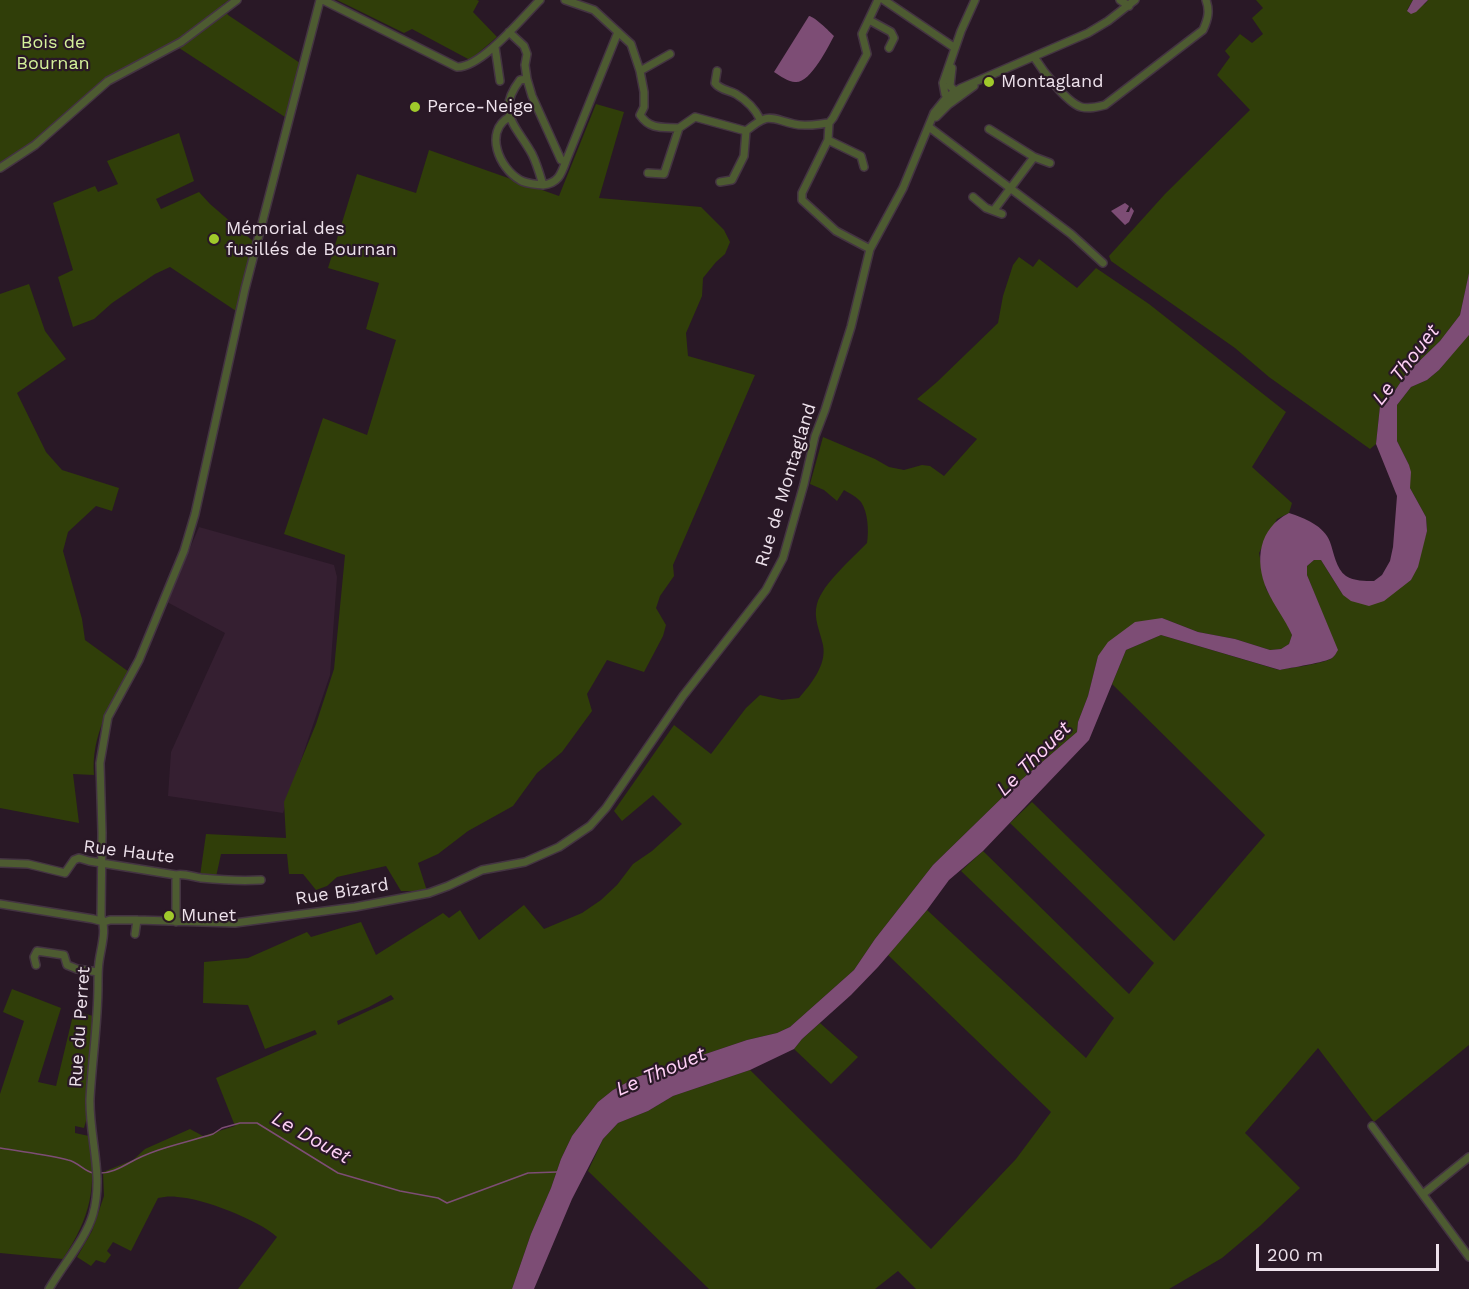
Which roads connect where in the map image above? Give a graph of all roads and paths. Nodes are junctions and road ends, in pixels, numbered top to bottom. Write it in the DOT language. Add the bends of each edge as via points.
graph roads {
  1 [pos="237,0"];
  2 [pos="322,0"];
  3 [pos="540,0"];
  4 [pos="565,0"];
  5 [pos="878,0"];
  6 [pos="884,0"];
  7 [pos="975,0"];
  8 [pos="1120,0"];
  9 [pos="1206,0"];
  10 [pos="1132,3"];
  11 [pos="869,20"];
  12 [pos="509,32"];
  13 [pos="618,32"];
  14 [pos="495,47"];
  15 [pos="890,48"];
  16 [pos="956,48"];
  17 [pos="670,54"];
  18 [pos="1034,57"];
  19 [pos="640,71"];
  20 [pos="717,71"];
  21 [pos="527,79"];
  22 [pos="500,81"];
  23 [pos="951,95"];
  24 [pos="509,117"];
  25 [pos="760,119"];
  26 [pos="829,123"];
  27 [pos="928,127"];
  28 [pos="679,128"];
  29 [pos="989,129"];
  30 [pos="746,131"];
  31 [pos="828,140"];
  32 [pos="1034,157"];
  33 [pos="566,161"];
  34 [pos="1050,163"];
  35 [pos="864,167"];
  36 [pos="0,168"];
  37 [pos="648,173"];
  38 [pos="720,182"];
  39 [pos="543,185"];
  40 [pos="1010,188"];
  41 [pos="973,197"];
  42 [pos="994,210"];
  43 [pos="1002,214"];
  44 [pos="870,249"];
  45 [pos="1103,263"];
  46 [pos="574,838"];
  47 [pos="100,862"];
  48 [pos="0,863"];
  49 [pos="176,875"];
  50 [pos="261,880"];
  51 [pos="0,904"];
  52 [pos="137,920"];
  53 [pos="104,922"];
  54 [pos="176,922"];
  55 [pos="135,934"];
  56 [pos="36,965"];
  57 [pos="99,972"];
  58 [pos="1372,1126"];
  59 [pos="1469,1157"];
  60 [pos="1424,1194"];
  61 [pos="1469,1257"];
  62 [pos="49,1289"];
  1 -- 36 [label="street" via="181,42 108,81 33,147"];
  2 -- 14 [label="street" via="457,67 469,66"];
  2 -- 47 [label="street, Rue du Perret" via="245,289 184,551 139,660 108,717 100,763"];
  3 -- 12 [label="street"];
  4 -- 13 [label="street" via="594,10"];
  5 -- 11 [label="street"];
  6 -- 16 [label="street"];
  7 -- 16 [label="street"];
  8 -- 10 [label="street"];
  9 -- 18 [label="street" via="1208,19 1203,30 1105,105 1082,108 1072,102"];
  10 -- 18 [label="street" via="1088,33"];
  11 -- 15 [label="street" via="891,32 894,38"];
  11 -- 26 [label="street" via="862,34 867,54"];
  12 -- 14 [label="street"];
  12 -- 21 [label="street" via="524,46"];
  13 -- 19 [label="street" via="631,44"];
  13 -- 33 [label="street"];
  14 -- 22 [label="street"];
  16 -- 23 [label="street" via="943,83"];
  17 -- 19 [label="street"];
  18 -- 23 [label="street"];
  19 -- 28 [label="street" via="644,107 640,115 650,126"];
  20 -- 25 [label="street" via="717,87 736,94"];
  21 -- 24 [label="street" via="520,80 511,92"];
  21 -- 33 [label="street" via="561,160"];
  23 -- 27 [label="street, Rue de Montagland" via="934,113"];
  24 -- 39 [label="street" via="532,154"];
  24 -- 39 [label="street" via="502,121 496,135 499,156 521,181"];
  25 -- 26 [label="street" via="780,119 796,125"];
  25 -- 30 [label="street"];
  26 -- 31 [label="street"];
  27 -- 40 [label="street"];
  27 -- 44 [label="street, Rue de Montagland" via="903,188"];
  28 -- 30 [label="street" via="695,117"];
  28 -- 37 [label="street" via="664,174"];
  29 -- 32 [label="street"];
  30 -- 38 [label="street" via="744,156 732,180"];
  31 -- 35 [label="street" via="861,156"];
  31 -- 44 [label="street" via="802,200 836,231"];
  32 -- 34 [label="street"];
  32 -- 40 [label="street"];
  33 -- 39 [label="street" via="559,179"];
  40 -- 42 [label="street"];
  40 -- 45 [label="street"];
  41 -- 42 [label="street"];
  42 -- 43 [label="street"];
  44 -- 46 [label="street, Rue de Montagland" via="851,327 776,573 683,696 606,808"];
  46 -- 54 [label="street, Rue Bizard" via="525,862 482,870 429,893 235,923"];
  47 -- 48 [label="street, Rue Haute" via="79,858 65,873 28,864"];
  47 -- 49 [label="street, Rue Haute"];
  47 -- 53 [label="street, Rue du Perret"];
  49 -- 50 [label="street, Rue Haute"];
  49 -- 54 [label="street"];
  51 -- 53 [label="street, Rue Bizard"];
  52 -- 53 [label="street, Rue Bizard"];
  52 -- 54 [label="street, Rue Bizard"];
  52 -- 55 [label="street"];
  53 -- 57 [label="street, Rue du Perret"];
  56 -- 57 [label="street" via="37,951 63,955 67,965"];
  57 -- 62 [label="street, Rue du Perret" via="90,1100 96,1200 86,1230"];
  58 -- 60 [label="street"];
  59 -- 60 [label="street"];
  60 -- 61 [label="street"];
}
